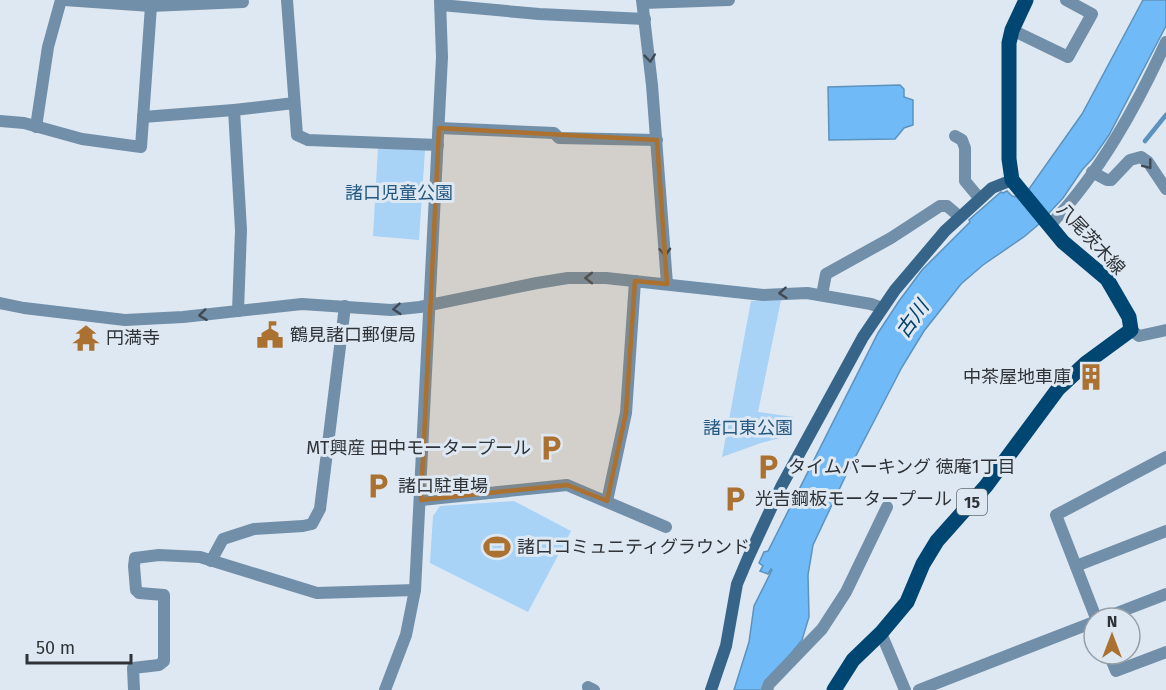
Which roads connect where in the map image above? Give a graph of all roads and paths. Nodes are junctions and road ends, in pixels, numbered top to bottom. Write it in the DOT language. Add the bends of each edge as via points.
graph roads {
  1 [pos="63,0"];
  2 [pos="287,0"];
  3 [pos="729,0"];
  4 [pos="1026,0"];
  5 [pos="1066,0"];
  6 [pos="243,2"];
  7 [pos="440,2"];
  8 [pos="643,2"];
  9 [pos="151,6"];
  10 [pos="645,19"];
  11 [pos="1012,30"];
  12 [pos="1166,42"];
  13 [pos="294,103"];
  14 [pos="234,110"];
  15 [pos="143,117"];
  16 [pos="0,121"];
  17 [pos="36,127"];
  18 [pos="439,128"];
  19 [pos="955,136"];
  20 [pos="657,140"];
  21 [pos="438,145"];
  22 [pos="1092,172"];
  23 [pos="1017,185"];
  24 [pos="1166,189"];
  25 [pos="980,199"];
  26 [pos="960,217"];
  27 [pos="1048,223"];
  28 [pos="635,281"];
  29 [pos="667,284"];
  30 [pos="822,295"];
  31 [pos="0,303"];
  32 [pos="430,304"];
  33 [pos="345,306"];
  34 [pos="882,308"];
  35 [pos="238,310"];
  36 [pos="1131,330"];
  37 [pos="1166,330"];
  38 [pos="1166,457"];
  39 [pos="421,500"];
  40 [pos="607,501"];
  41 [pos="887,507"];
  42 [pos="666,527"];
  43 [pos="1166,531"];
  44 [pos="211,561"];
  45 [pos="1076,566"];
  46 [pos="415,590"];
  47 [pos="1166,594"];
  48 [pos="1090,606"];
  49 [pos="1135,606"];
  50 [pos="1082,625"];
  51 [pos="881,633"];
  52 [pos="1166,652"];
  53 [pos="1142,661"];
  54 [pos="1114,666"];
  55 [pos="1129,666"];
  56 [pos="134,690"];
  57 [pos="385,690"];
  58 [pos="711,690"];
  59 [pos="766,690"];
  60 [pos="834,690"];
  61 [pos="905,690"];
  62 [pos="919,690"];
  1 -- 9 [label="street"];
  1 -- 17 [label="street" via="48,47"];
  2 -- 13 [label="street"];
  3 -- 8 [label="street"];
  4 -- 11 [label="main road"];
  5 -- 11 [label="street" via="1092,14 1068,57"];
  6 -- 9 [label="street"];
  7 -- 10 [label="street" via="539,14"];
  7 -- 18 [label="street"];
  8 -- 10 [label="street"];
  9 -- 15 [label="street"];
  10 -- 20 [label="street, one-way"];
  11 -- 23 [label="main road" via="1009,159"];
  12 -- 22 [label="street" via="1123,127"];
  13 -- 14 [label="street"];
  13 -- 21 [label="street" via="297,135 308,140"];
  14 -- 15 [label="street"];
  14 -- 35 [label="street" via="241,230"];
  15 -- 17 [label="street" via="141,147 82,139"];
  16 -- 17 [label="street"];
  18 -- 20 [label="street" via="554,133 559,138"];
  18 -- 21 [label="street"];
  19 -- 25 [label="street" via="965,148 965,181"];
  20 -- 29 [label="street, one-way"];
  21 -- 32 [label="street"];
  22 -- 24 [label="street, one-way" via="1111,180 1130,160 1142,157"];
  22 -- 27 [label="street" via="1063,211"];
  23 -- 25 [label="street" via="995,185"];
  23 -- 27 [label="main road, 八尾茨木線"];
  25 -- 26 [label="street"];
  26 -- 30 [label="street" via="947,206 940,206 826,274"];
  26 -- 34 [label="street"];
  27 -- 36 [label="main road, 八尾茨木線" via="1063,242 1107,279 1129,316"];
  28 -- 29 [label="street"];
  28 -- 32 [label="street, one-way" via="568,278"];
  28 -- 40 [label="street" via="626,413"];
  30 -- 29 [label="street, one-way" via="763,295"];
  30 -- 34 [label="street"];
  35 -- 31 [label="street, one-way" via="125,320"];
  32 -- 33 [label="street, one-way" via="391,310"];
  32 -- 39 [label="street"];
  33 -- 35 [label="street" via="302,304"];
  33 -- 44 [label="street" via="320,508 315,520 303,526 254,529 223,539"];
  34 -- 58 [label="street" via="782,487 748,558 737,584 726,646"];
  36 -- 37 [label="street" via="1139,336"];
  36 -- 51 [label="main road, 15" via="1058,389 986,486 937,541 907,602"];
  38 -- 45 [label="street" via="1056,515"];
  39 -- 40 [label="street" via="567,485"];
  39 -- 46 [label="street"];
  40 -- 42 [label="street"];
  41 -- 59 [label="street" via="840,602 822,629"];
  43 -- 45 [label="street"];
  44 -- 46 [label="street" via="317,593"];
  44 -- 56 [label="street" via="159,555 135,558 136,590 164,595 164,661 134,668"];
  45 -- 48 [label="street"];
  46 -- 57 [label="street" via="406,635"];
  47 -- 49 [label="street"];
  50 -- 62 [label="street"];
  51 -- 60 [label="main road, 15" via="853,660"];
  51 -- 61 [label="street"];
  52 -- 53 [label="street"];
  54 -- 55 [label="street" via="1116,671"];
}
